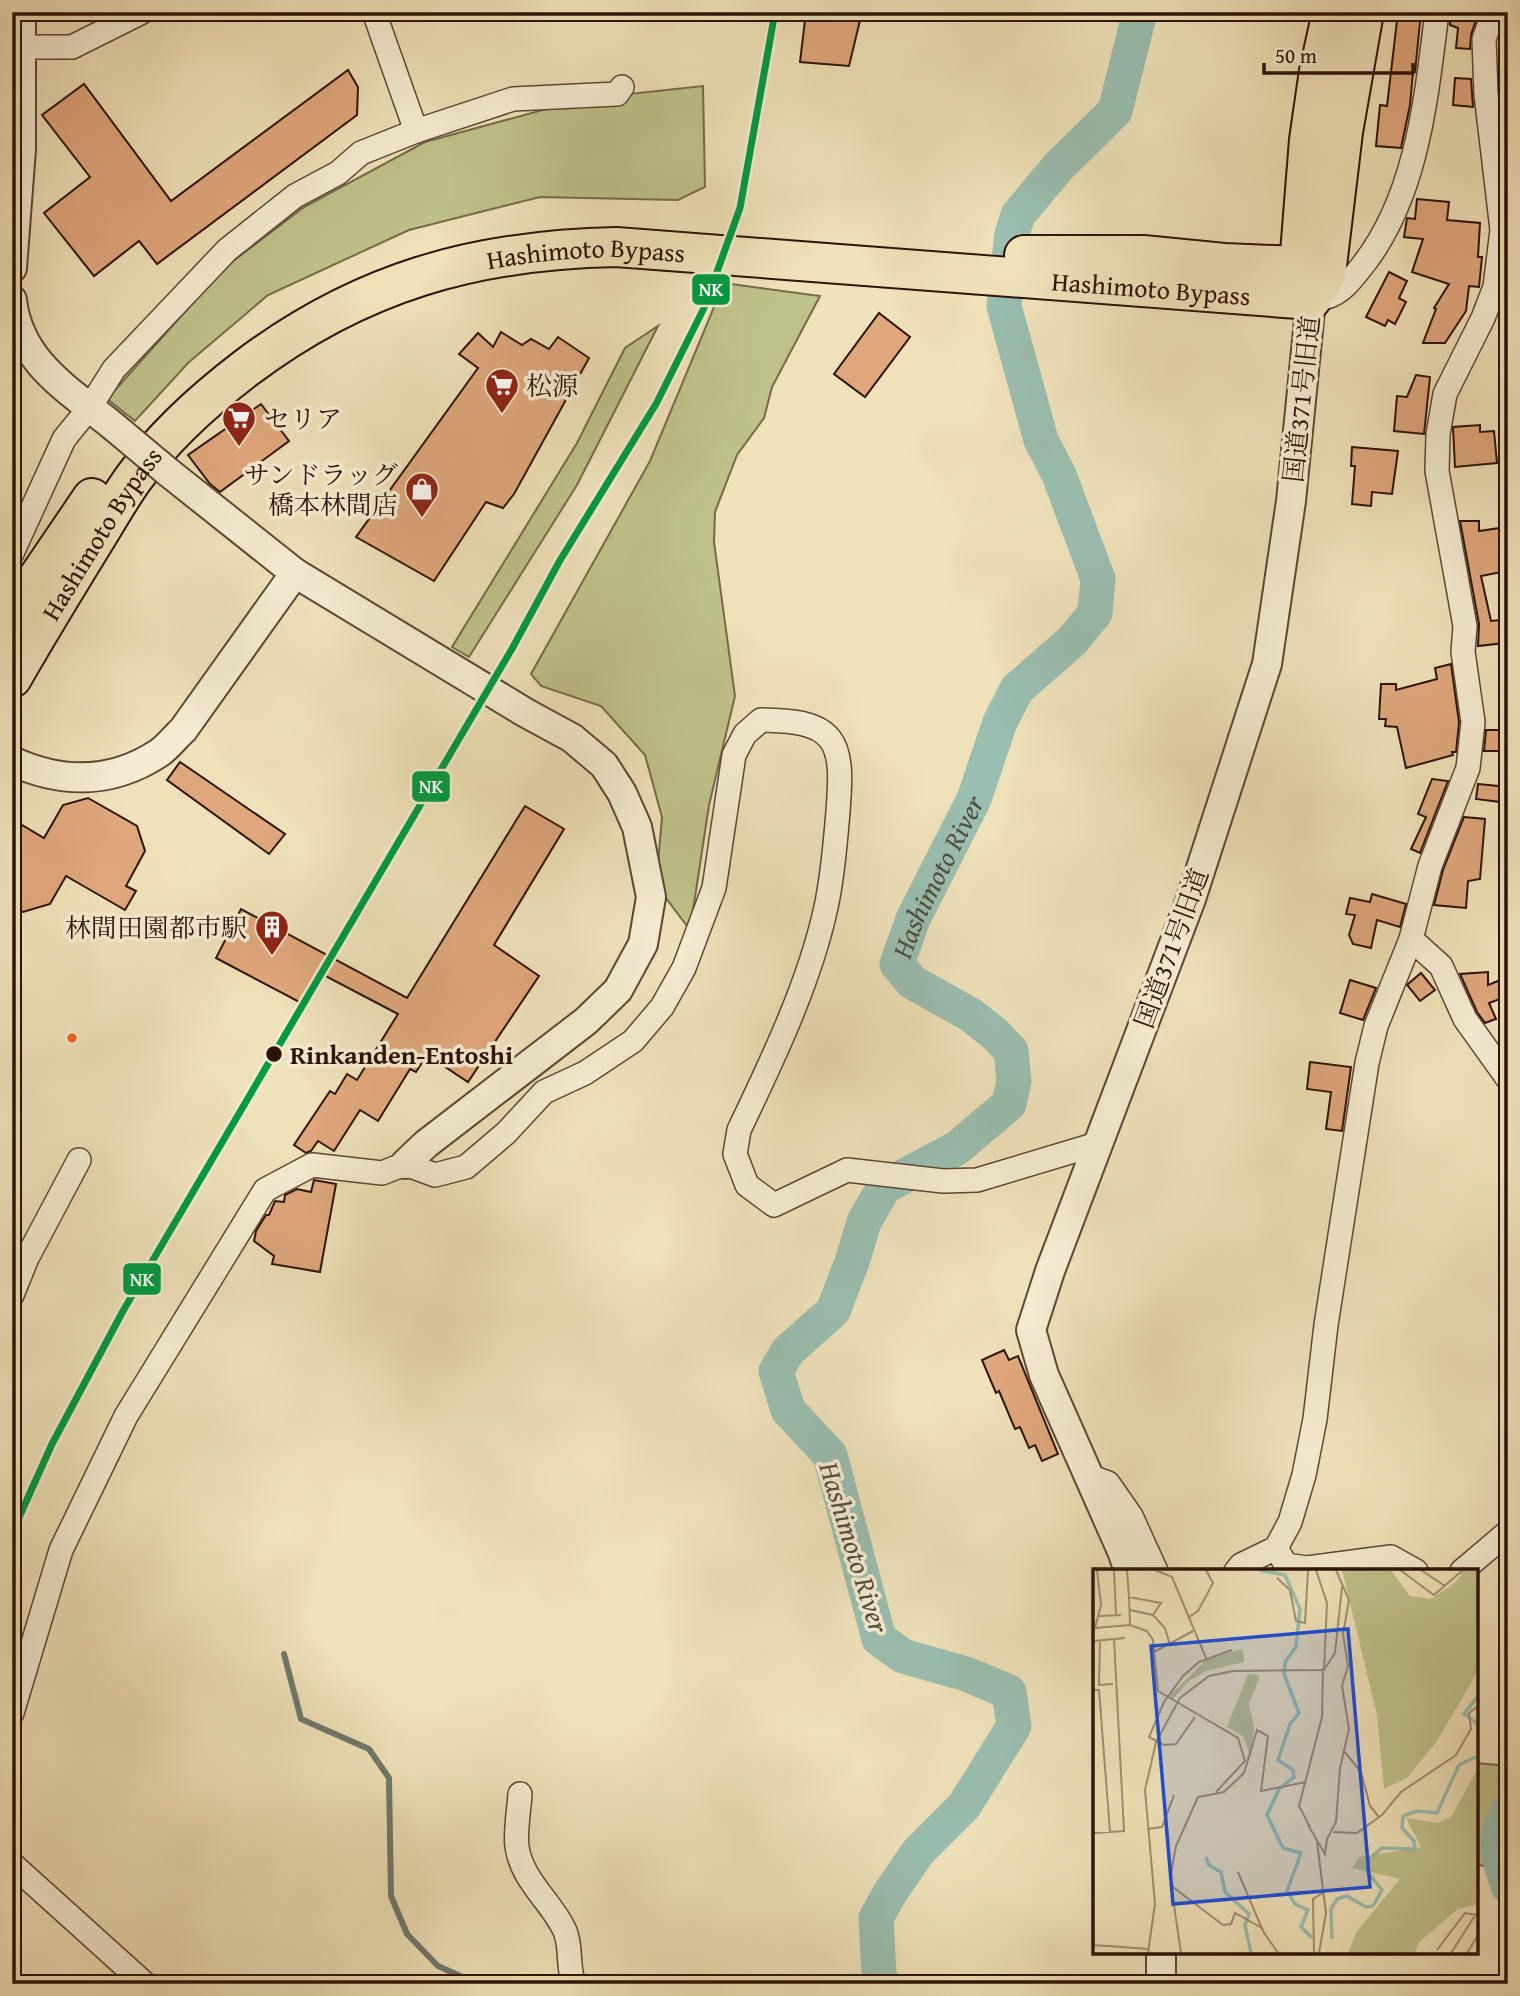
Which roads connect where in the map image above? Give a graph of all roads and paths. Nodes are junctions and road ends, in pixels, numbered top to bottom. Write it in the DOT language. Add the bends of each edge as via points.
graph roads {
  1 [pos="21,12"];
  2 [pos="142,12"];
  3 [pos="374,12"];
  4 [pos="1332,12"];
  5 [pos="1364,12"];
  6 [pos="1437,12"];
  7 [pos="1494,12"];
  8 [pos="23,47"];
  9 [pos="622,87"];
  10 [pos="416,131"];
  11 [pos="854,252"];
  12 [pos="12,268"];
  13 [pos="1312,280"];
  14 [pos="12,300"];
  15 [pos="90,407"];
  16 [pos="12,553"];
  17 [pos="295,573"];
  18 [pos="12,622"];
  19 [pos="12,678"];
  20 [pos="12,761"];
  21 [pos="1411,939"];
  22 [pos="1508,1079"];
  23 [pos="1097,1144"];
  24 [pos="79,1160"];
  25 [pos="405,1164"];
  26 [pos="12,1295"];
  27 [pos="1089,1476"];
  28 [pos="1508,1532"];
  29 [pos="1276,1548"];
  30 [pos="1128,1569"];
  31 [pos="1155,1569"];
  32 [pos="1238,1569"];
  33 [pos="1412,1569"];
  34 [pos="1464,1569"];
  35 [pos="12,1713"];
  36 [pos="520,1794"];
  37 [pos="12,1864"];
  38 [pos="1161,1954"];
  39 [pos="145,1984"];
  40 [pos="574,1984"];
  41 [pos="1161,1984"];
  1 -- 8 [label="street"];
  2 -- 8 [label="street" via="72,47"];
  3 -- 10 [label="street"];
  4 -- 13 [label="highway" via="1308,140"];
  5 -- 13 [label="highway"];
  6 -- 13 [label="street" via="1409,178 1398,206 1370,257 1348,285 1331,296"];
  7 -- 21 [label="street" via="1484,39 1502,230 1495,287 1445,394 1438,434 1437,471 1465,626 1463,652 1473,722 1468,768 1430,866"];
  8 -- 12 [label="street"];
  9 -- 10 [label="street" via="617,94 513,99"];
  10 -- 15 [label="street" via="361,153 338,173 295,196 227,250 114,369"];
  11 -- 13 [label="highway, Hashimoto Bypass"];
  11 -- 18 [label="highway, Hashimoto Bypass" via="671,227 568,225 463,239 371,268 241,339 175,396 118,460"];
  11 -- 19 [label="highway, Hashimoto Bypass" via="568,248 426,273 346,305 260,357 187,416 133,478"];
  13 -- 23 [label="street, 国道371号旧道" via="1292,501 1267,664 1191,899"];
  14 -- 15 [label="street" via="27,349 52,377"];
  15 -- 16 [label="street" via="64,439"];
  15 -- 17 [label="street, bridge"];
  17 -- 20 [label="street" via="183,730 161,752 103,776 69,779"];
  17 -- 25 [label="street" via="572,738 604,765 637,827 651,897 643,944 618,990 586,1021"];
  21 -- 22 [label="street" via="1441,966 1465,1019"];
  21 -- 29 [label="street" via="1376,1026 1367,1063 1311,1442 1290,1522"];
  23 -- 25 [label="street" via="977,1180 943,1181 847,1170 774,1205 747,1185 735,1154 739,1130 811,963 826,906 841,772 831,740 813,726 761,719 745,734 734,755 715,888 684,968 662,1007 633,1041 585,1073 544,1092 466,1167 435,1175"];
  23 -- 27 [label="street, 国道371号旧道" via="1031,1331 1044,1375"];
  24 -- 26 [label="street"];
  25 -- 35 [label="street" via="382,1173 312,1165 265,1190 126,1416 61,1550"];
  27 -- 30 [label="street, 国道371号旧道"];
  27 -- 31 [label="street" via="1108,1483 1131,1516"];
  28 -- 34 [label="street"];
  29 -- 32 [label="street"];
  29 -- 33 [label="street" via="1286,1565 1307,1568 1391,1557"];
  36 -- 40 [label="street" via="517,1847 524,1871 564,1929"];
  37 -- 39 [label="street"];
  38 -- 41 [label="street"];
}
